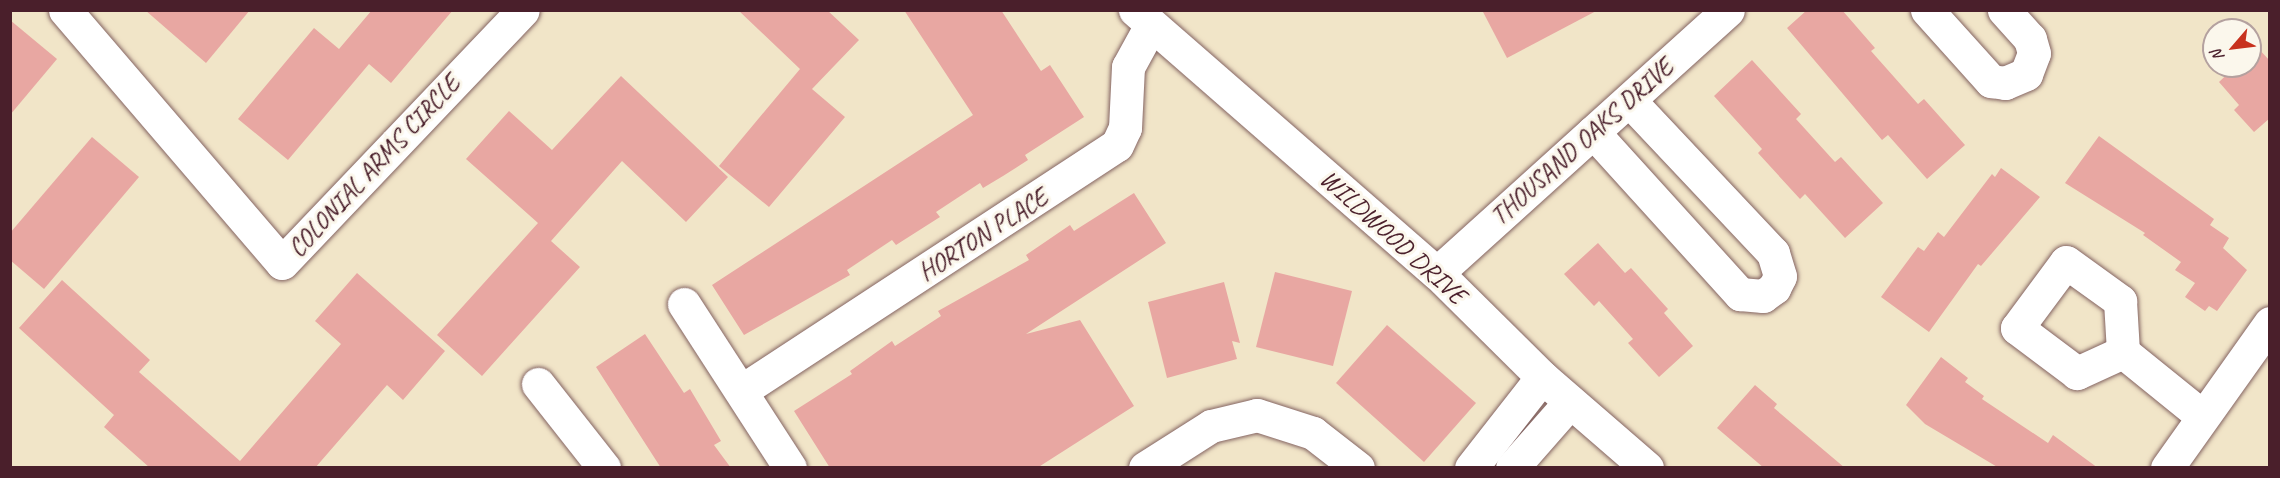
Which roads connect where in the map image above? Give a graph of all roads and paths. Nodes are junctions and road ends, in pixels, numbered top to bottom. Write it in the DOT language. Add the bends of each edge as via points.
graph roads {
  1 [pos="65,10"];
  2 [pos="523,10"];
  3 [pos="1728,10"];
  4 [pos="1927,10"];
  5 [pos="2004,10"];
  6 [pos="1143,18"];
  7 [pos="1629,100"];
  8 [pos="1593,132"];
  9 [pos="1437,273"];
  10 [pos="684,304"];
  11 [pos="2270,324"];
  12 [pos="2123,352"];
  13 [pos="1542,377"];
  14 [pos="538,384"];
  15 [pos="741,391"];
  16 [pos="1570,402"];
  17 [pos="2202,416"];
  18 [pos="604,468"];
  19 [pos="790,468"];
  20 [pos="1145,468"];
  21 [pos="1358,468"];
  22 [pos="1471,468"];
  23 [pos="1512,468"];
  24 [pos="1647,468"];
  25 [pos="2167,468"];
  1 -- 2 [label="street, COLONIAL ARMS CIRCLE" via="282,263"];
  3 -- 7 [label="street, THOUSAND OAKS DRIVE"];
  4 -- 5 [label="street" via="1990,81 2005,83 2026,74 2034,53 2030,39"];
  6 -- 9 [label="street, WILDWOOD DRIVE"];
  6 -- 15 [label="street, HORTON PLACE" via="1128,67 1125,128 1117,145"];
  7 -- 8 [label="street, THOUSAND OAKS DRIVE"];
  7 -- 8 [label="street" via="1773,253 1780,276 1774,288 1763,296 1740,294"];
  8 -- 9 [label="street, THOUSAND OAKS DRIVE"];
  9 -- 13 [label="street, WILDWOOD DRIVE"];
  10 -- 15 [label="street"];
  11 -- 17 [label="street"];
  12 -- 17 [label="street"];
  13 -- 16 [label="street, WILDWOOD DRIVE"];
  13 -- 22 [label="street"];
  14 -- 18 [label="street"];
  15 -- 19 [label="street"];
  16 -- 23 [label="street"];
  16 -- 24 [label="street, WILDWOOD DRIVE"];
  17 -- 25 [label="street"];
  20 -- 21 [label="street" via="1211,426 1257,415 1313,433"];
}
